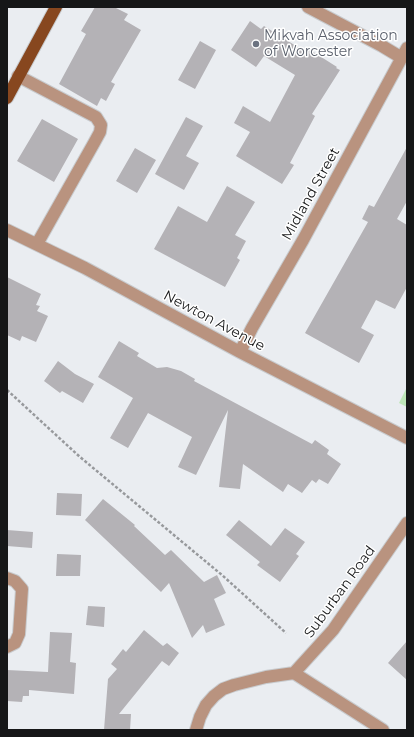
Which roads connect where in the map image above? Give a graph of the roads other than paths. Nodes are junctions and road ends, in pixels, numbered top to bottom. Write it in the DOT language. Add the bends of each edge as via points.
graph roads {
  1 [pos="56,7"];
  2 [pos="308,7"];
  3 [pos="404,53"];
  4 [pos="18,76"];
  5 [pos="7,98"];
  6 [pos="7,230"];
  7 [pos="37,244"];
  8 [pos="240,352"];
  9 [pos="407,438"];
  10 [pos="407,523"];
  11 [pos="7,578"];
  12 [pos="7,646"];
  13 [pos="294,673"];
  14 [pos="196,730"];
  15 [pos="383,730"];
  1 -- 4 [label="main road"];
  2 -- 3 [label="street" via="382,46"];
  3 -- 8 [label="street, Midland Street"];
  4 -- 5 [label="main road"];
  4 -- 7 [label="street" via="96,117 101,125 100,132"];
  6 -- 7 [label="street, Newton Avenue"];
  7 -- 8 [label="street, Newton Avenue"];
  8 -- 9 [label="street, Newton Avenue"];
  10 -- 13 [label="street, Suburban Road" via="333,630"];
  11 -- 12 [label="street" via="15,581 22,589 19,634 15,643"];
  13 -- 14 [label="street" via="266,677 223,689 206,705"];
  13 -- 15 [label="street"];
}
